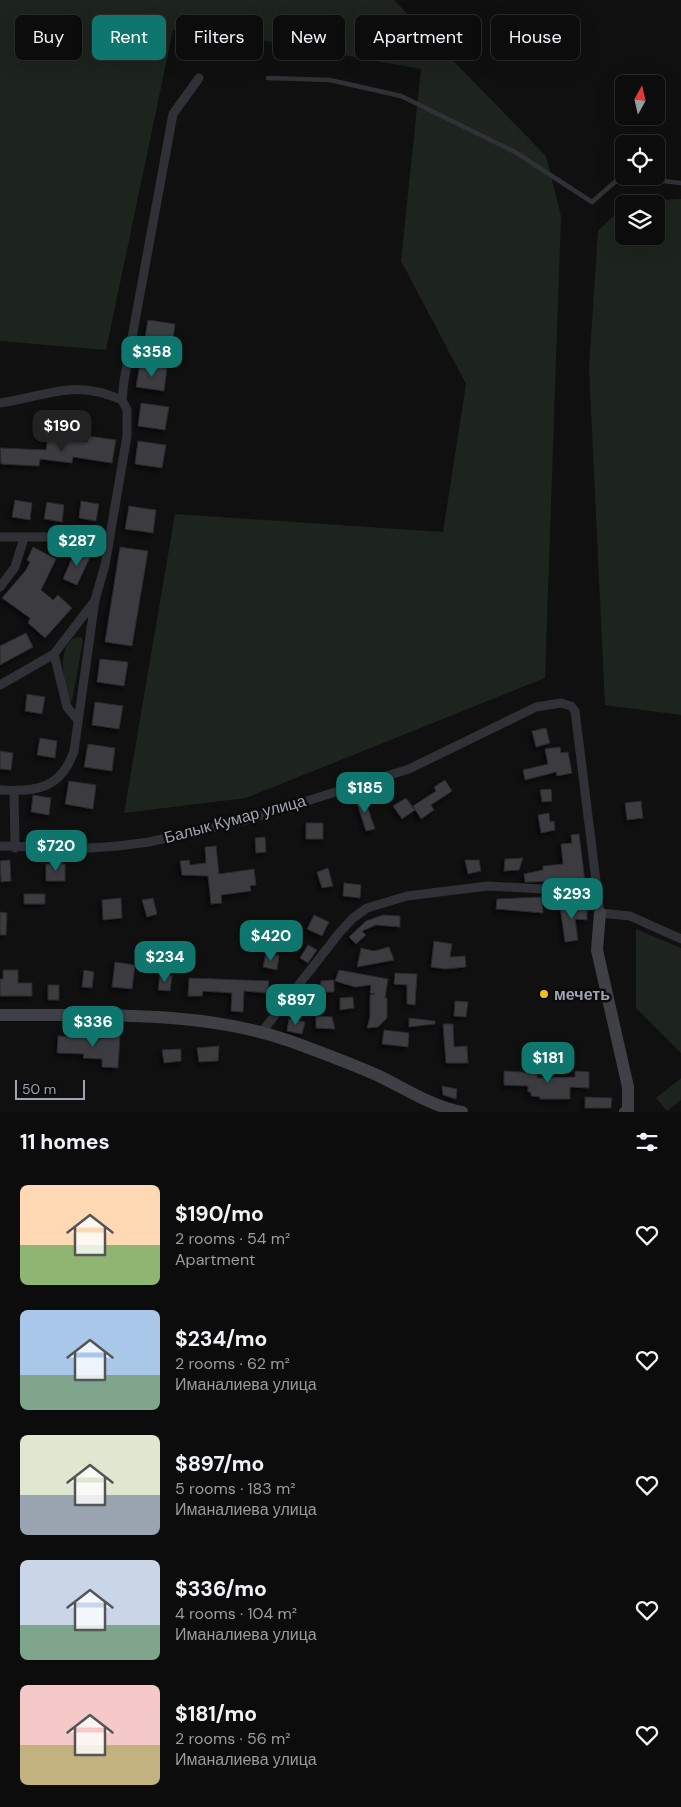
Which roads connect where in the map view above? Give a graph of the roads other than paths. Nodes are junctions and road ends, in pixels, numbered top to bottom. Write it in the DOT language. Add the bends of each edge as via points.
graph roads {
  1 [pos="199,78"];
  2 [pos="268,78"];
  3 [pos="681,182"];
  4 [pos="122,400"];
  5 [pos="0,403"];
  6 [pos="0,537"];
  7 [pos="110,537"];
  8 [pos="24,538"];
  9 [pos="0,587"];
  10 [pos="95,600"];
  11 [pos="54,654"];
  12 [pos="0,685"];
  13 [pos="77,720"];
  14 [pos="0,790"];
  15 [pos="14,791"];
  16 [pos="0,846"];
  17 [pos="15,848"];
  18 [pos="597,892"];
  19 [pos="600,913"];
  20 [pos="681,939"];
  21 [pos="0,1015"];
  22 [pos="261,1033"];
  23 [pos="462,1112"];
  24 [pos="627,1112"];
  1 -- 4 [label="street" via="173,114"];
  2 -- 3 [label="lane" via="330,80 401,96 515,152 592,202 616,181"];
  4 -- 5 [label="street" via="105,392 68,388"];
  4 -- 7 [label="street" via="127,410 127,436"];
  6 -- 8 [label="street"];
  7 -- 8 [label="street"];
  7 -- 10 [label="street"];
  8 -- 9 [label="street" via="15,567"];
  10 -- 11 [label="street"];
  10 -- 13 [label="street"];
  11 -- 12 [label="street"];
  11 -- 13 [label="street" via="67,707"];
  13 -- 15 [label="street" via="74,751 65,771 44,787"];
  14 -- 15 [label="street"];
  15 -- 17 [label="street"];
  16 -- 17 [label="street, Балык Кумар улица"];
  17 -- 18 [label="street, Балык Кумар улица" via="118,846 246,820 408,769 536,707 561,703 575,711"];
  18 -- 19 [label="street, Балык Кумар улица"];
  18 -- 22 [label="street" via="488,886 406,896 367,908 340,932"];
  19 -- 20 [label="street" via="630,916"];
  19 -- 24 [label="street" via="597,950 628,1087"];
  21 -- 22 [label="street" via="148,1017"];
  22 -- 23 [label="street" via="377,1075 441,1106"];
}
